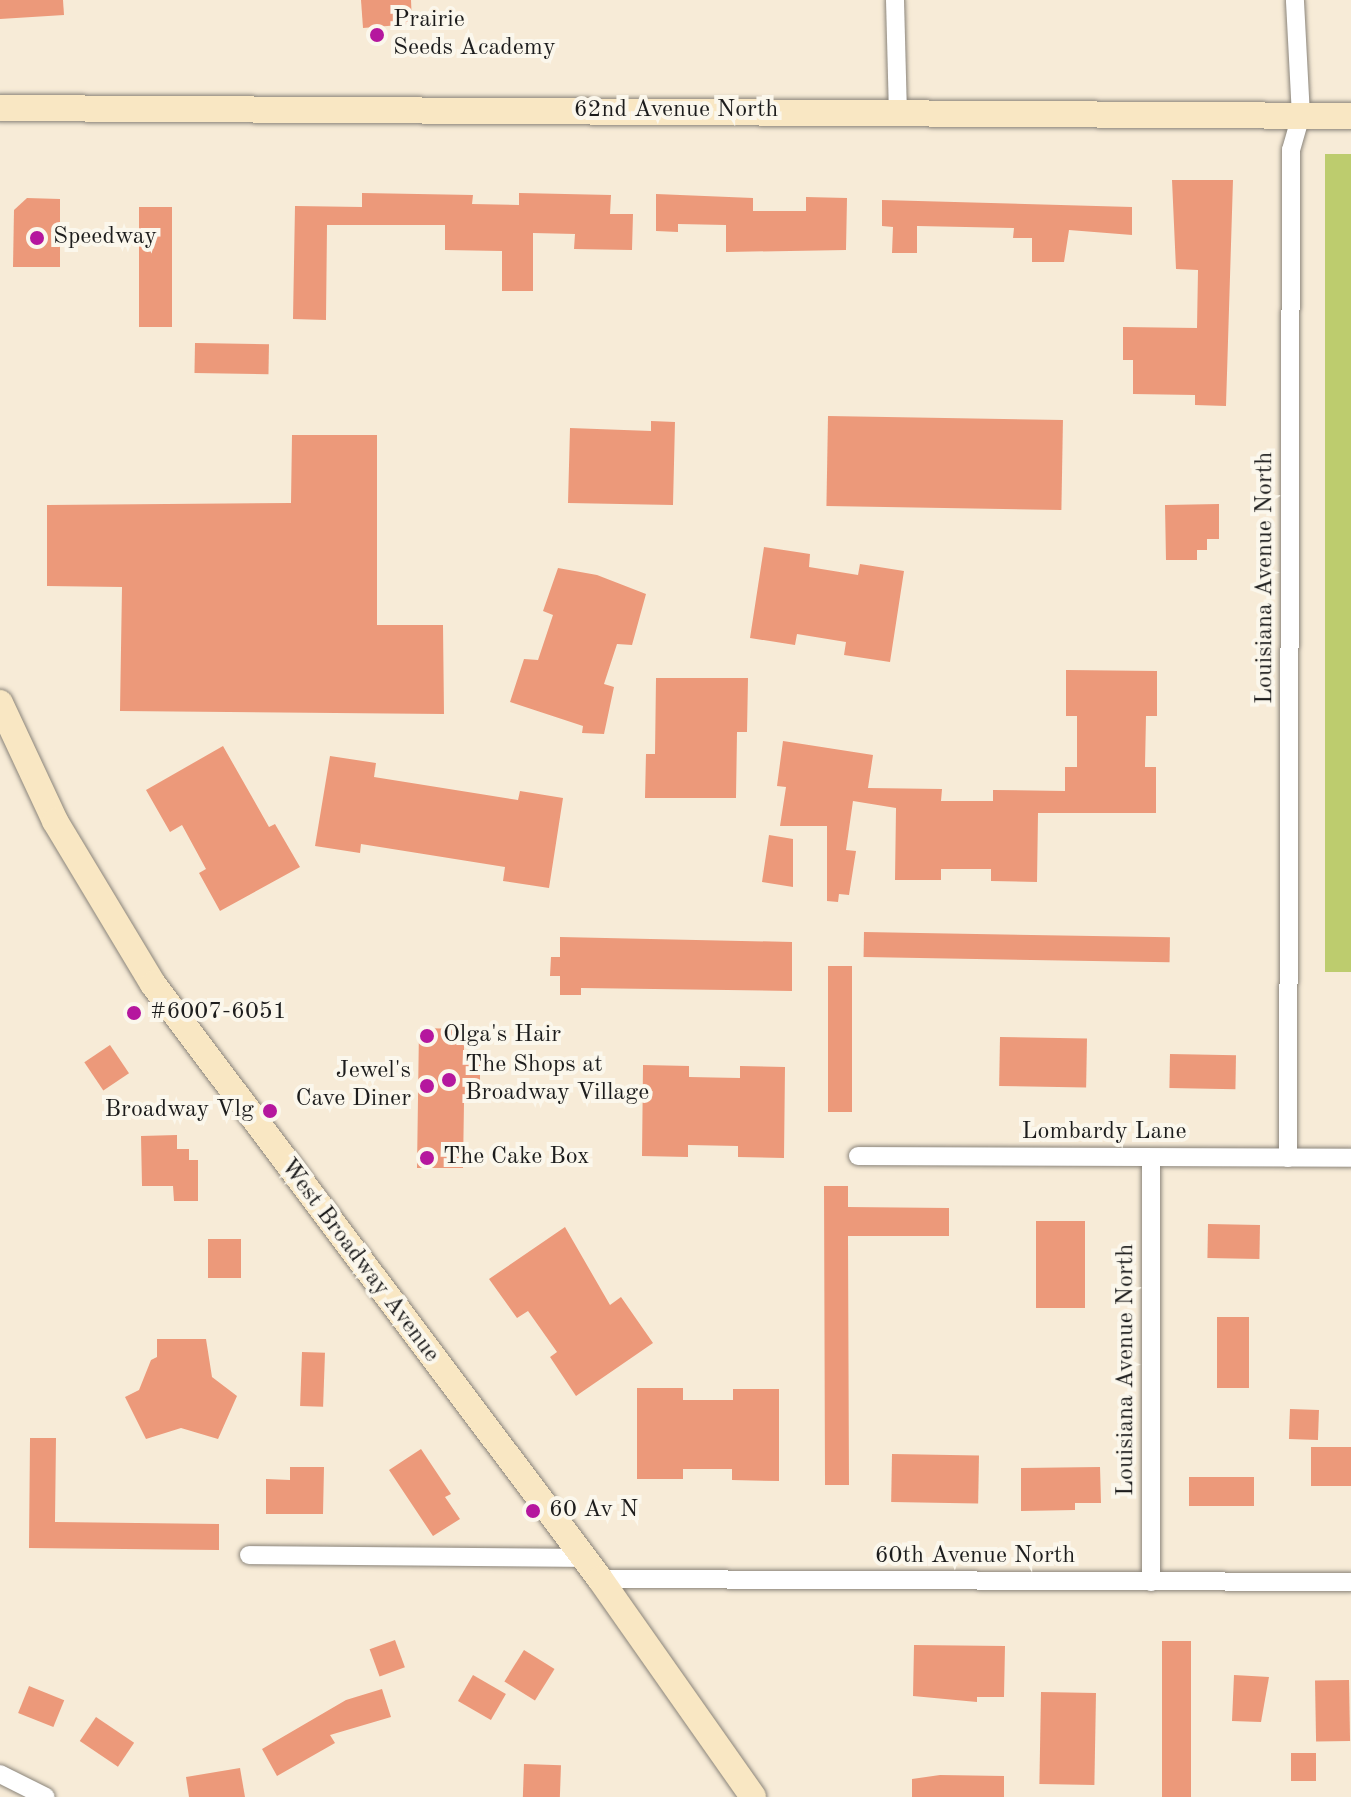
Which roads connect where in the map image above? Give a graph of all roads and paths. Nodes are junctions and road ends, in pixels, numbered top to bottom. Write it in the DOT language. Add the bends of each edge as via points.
graph roads {
  1 [pos="895,0"];
  2 [pos="1295,0"];
  3 [pos="0,108"];
  4 [pos="898,113"];
  5 [pos="1301,116"];
  6 [pos="1351,116"];
  7 [pos="0,703"];
  8 [pos="858,1156"];
  9 [pos="1151,1158"];
  10 [pos="1288,1158"];
  11 [pos="1351,1158"];
  12 [pos="249,1555"];
  13 [pos="592,1569"];
  14 [pos="1151,1582"];
  15 [pos="1351,1582"];
  16 [pos="0,1774"];
  17 [pos="46,1797"];
  18 [pos="753,1797"];
  1 -- 4 [label="street"];
  2 -- 5 [label="street, Louisiana Avenue North"];
  3 -- 4 [label="street, 62nd Avenue North"];
  4 -- 5 [label="street, 62nd Avenue North"];
  5 -- 6 [label="street, 62nd Avenue North"];
  5 -- 10 [label="street, Louisiana Avenue North" via="1291,150"];
  7 -- 13 [label="street, West Broadway Avenue" via="55,821 153,984"];
  8 -- 9 [label="street, Lombardy Lane"];
  9 -- 10 [label="street, Lombardy Lane"];
  9 -- 14 [label="street, Louisiana Avenue North"];
  10 -- 11 [label="street, Lombardy Lane"];
  12 -- 13 [label="street, 60th Avenue North"];
  13 -- 14 [label="street, 60th Avenue North"];
  13 -- 18 [label="street, West Broadway Avenue"];
  14 -- 15 [label="street, 60th Avenue North"];
  16 -- 17 [label="street"];
}
